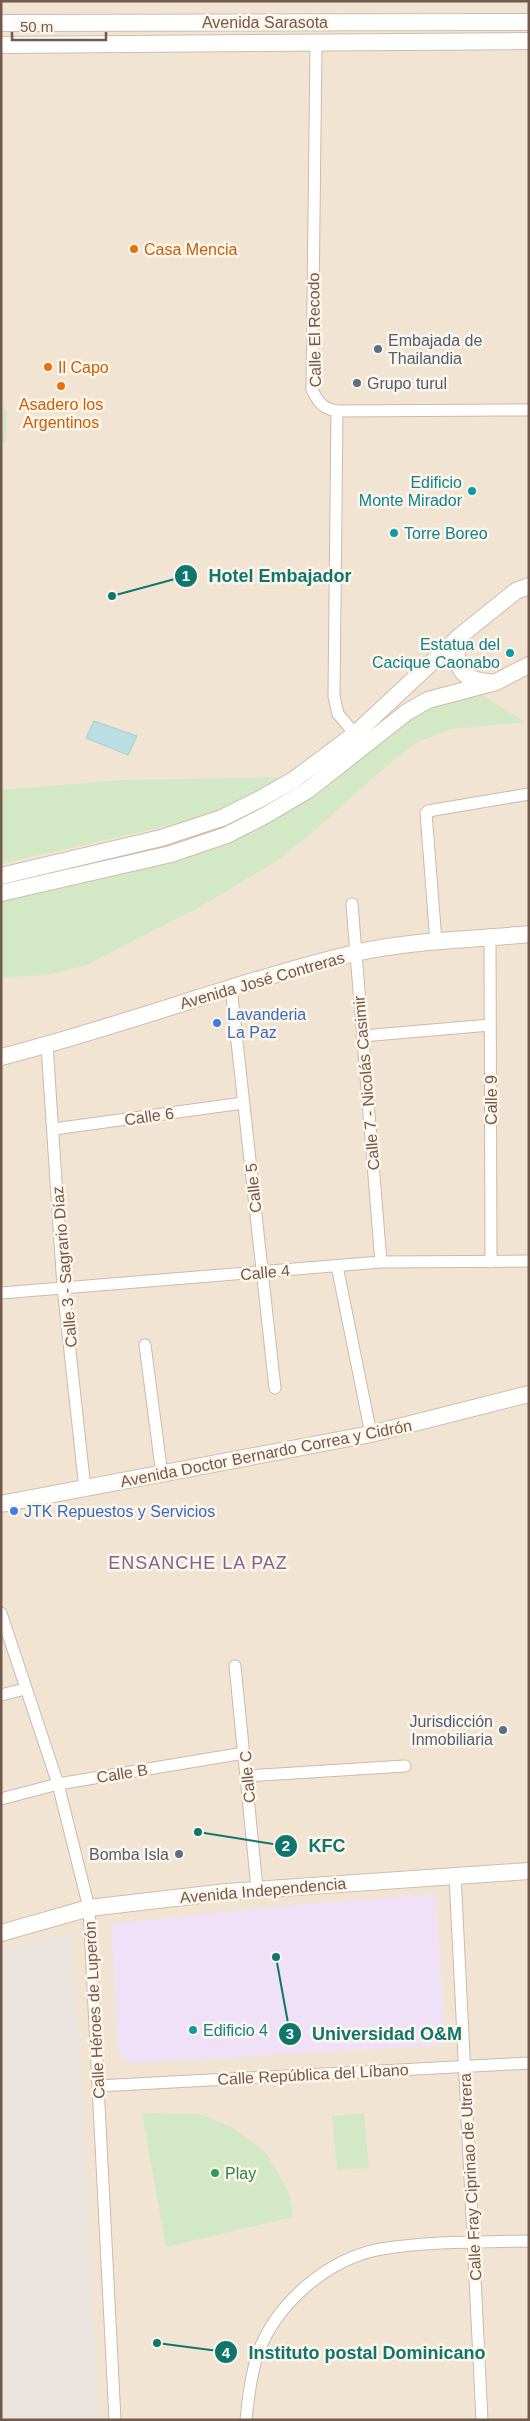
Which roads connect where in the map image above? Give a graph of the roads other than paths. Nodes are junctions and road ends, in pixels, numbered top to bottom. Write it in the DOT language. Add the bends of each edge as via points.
graph roads {
  1 [pos="529,22"];
  2 [pos="1,23"];
  3 [pos="529,41"];
  4 [pos="316,44"];
  5 [pos="1,45"];
  6 [pos="529,410"];
  7 [pos="337,411"];
  8 [pos="524,589"];
  9 [pos="460,636"];
  10 [pos="529,665"];
  11 [pos="496,682"];
  12 [pos="355,734"];
  13 [pos="529,794"];
  14 [pos="1,876"];
  15 [pos="1,893"];
  16 [pos="352,904"];
  17 [pos="529,934"];
  18 [pos="490,938"];
  19 [pos="436,942"];
  20 [pos="356,953"];
  21 [pos="230,987"];
  22 [pos="490,1025"];
  23 [pos="362,1036"];
  24 [pos="47,1045"];
  25 [pos="1,1057"];
  26 [pos="244,1103"];
  27 [pos="54,1129"];
  28 [pos="529,1261"];
  29 [pos="381,1262"];
  30 [pos="491,1262"];
  31 [pos="337,1266"];
  32 [pos="262,1272"];
  33 [pos="64,1287"];
  34 [pos="1,1293"];
  35 [pos="145,1345"];
  36 [pos="275,1388"];
  37 [pos="529,1394"];
  38 [pos="371,1434"];
  39 [pos="162,1475"];
  40 [pos="85,1488"];
  41 [pos="1,1504"];
  42 [pos="1,1614"];
  43 [pos="235,1666"];
  44 [pos="25,1689"];
  45 [pos="1,1695"];
  46 [pos="244,1753"];
  47 [pos="405,1766"];
  48 [pos="246,1776"];
  49 [pos="58,1784"];
  50 [pos="1,1799"];
  51 [pos="529,1872"];
  52 [pos="455,1875"];
  53 [pos="257,1888"];
  54 [pos="89,1908"];
  55 [pos="1,1933"];
  56 [pos="529,2063"];
  57 [pos="464,2067"];
  58 [pos="98,2086"];
  59 [pos="529,2241"];
  60 [pos="474,2243"];
  61 [pos="115,2420"];
  62 [pos="246,2420"];
  63 [pos="482,2420"];
  1 -- 2 [label="main road, Avenida Sarasota"];
  3 -- 4 [label="main road, Avenida Sarasota"];
  4 -- 5 [label="main road, Avenida Sarasota"];
  4 -- 7 [label="street, Calle El Recodo" via="312,390 319,404"];
  6 -- 7 [label="street"];
  7 -- 12 [label="street" via="334,696 338,714"];
  8 -- 9 [label="main road"];
  9 -- 11 [label="main road" via="456,659 462,672 476,680"];
  9 -- 12 [label="main road"];
  10 -- 11 [label="main road"];
  11 -- 15 [label="main road" via="428,700 407,712 308,790 227,835 171,854"];
  12 -- 14 [label="main road" via="295,779 222,818 161,838"];
  13 -- 19 [label="street" via="428,811 426,814"];
  16 -- 20 [label="street, Calle 7 - Nicolás Casimir"];
  17 -- 18 [label="main road, Avenida José Contreras"];
  18 -- 19 [label="main road, Avenida José Contreras"];
  18 -- 22 [label="street, Calle 9"];
  19 -- 20 [label="main road, Avenida José Contreras"];
  20 -- 21 [label="main road, Avenida José Contreras"];
  20 -- 23 [label="street, Calle 7 - Nicolás Casimir"];
  21 -- 24 [label="main road, Avenida José Contreras"];
  21 -- 26 [label="street, Calle 5"];
  22 -- 23 [label="street"];
  22 -- 30 [label="street, Calle 9"];
  23 -- 29 [label="street, Calle 7 - Nicolás Casimir"];
  24 -- 25 [label="main road, Avenida José Contreras"];
  24 -- 27 [label="street, Calle 3 - Sagrario Díaz"];
  26 -- 27 [label="street, Calle 6"];
  26 -- 32 [label="street, Calle 5"];
  27 -- 33 [label="street, Calle 3 - Sagrario Díaz"];
  28 -- 30 [label="street, Calle 4"];
  29 -- 30 [label="street, Calle 4"];
  29 -- 31 [label="street, Calle 4"];
  31 -- 32 [label="street, Calle 4"];
  31 -- 38 [label="street"];
  32 -- 33 [label="street, Calle 4"];
  32 -- 36 [label="street, Calle 5"];
  33 -- 34 [label="street, Calle 4"];
  33 -- 40 [label="street, Calle 3 - Sagrario Díaz"];
  35 -- 39 [label="street"];
  37 -- 38 [label="main road, Avenida Doctor Bernardo Correa y Cidrón"];
  38 -- 39 [label="main road, Avenida Doctor Bernardo Correa y Cidrón"];
  39 -- 40 [label="main road, Avenida Doctor Bernardo Correa y Cidrón"];
  40 -- 41 [label="main road, Avenida Doctor Bernardo Correa y Cidrón"];
  42 -- 44 [label="street, Calle Héroes de Luperón"];
  43 -- 46 [label="street, Calle C"];
  44 -- 45 [label="street"];
  44 -- 49 [label="street, Calle Héroes de Luperón"];
  46 -- 48 [label="street, Calle C"];
  46 -- 49 [label="street, Calle B"];
  47 -- 48 [label="street"];
  48 -- 53 [label="street, Calle C"];
  49 -- 50 [label="street, Calle B"];
  49 -- 54 [label="street, Calle Héroes de Luperón"];
  51 -- 52 [label="main road, Avenida Independencia"];
  52 -- 53 [label="main road, Avenida Independencia"];
  52 -- 57 [label="street, Calle Fray Ciprinao de Utrera"];
  53 -- 54 [label="main road, Avenida Independencia"];
  54 -- 55 [label="main road, Avenida Independencia"];
  54 -- 58 [label="street, Calle Héroes de Luperón"];
  56 -- 57 [label="street, Calle República del Líbano"];
  57 -- 58 [label="street, Calle República del Líbano"];
  57 -- 60 [label="street, Calle Fray Ciprinao de Utrera"];
  58 -- 61 [label="street, Calle Héroes de Luperón"];
  59 -- 60 [label="street"];
  60 -- 62 [label="street" via="380,2250 338,2264 313,2280 291,2301 269,2330 257,2356"];
  60 -- 63 [label="street, Calle Fray Ciprinao de Utrera"];
}
